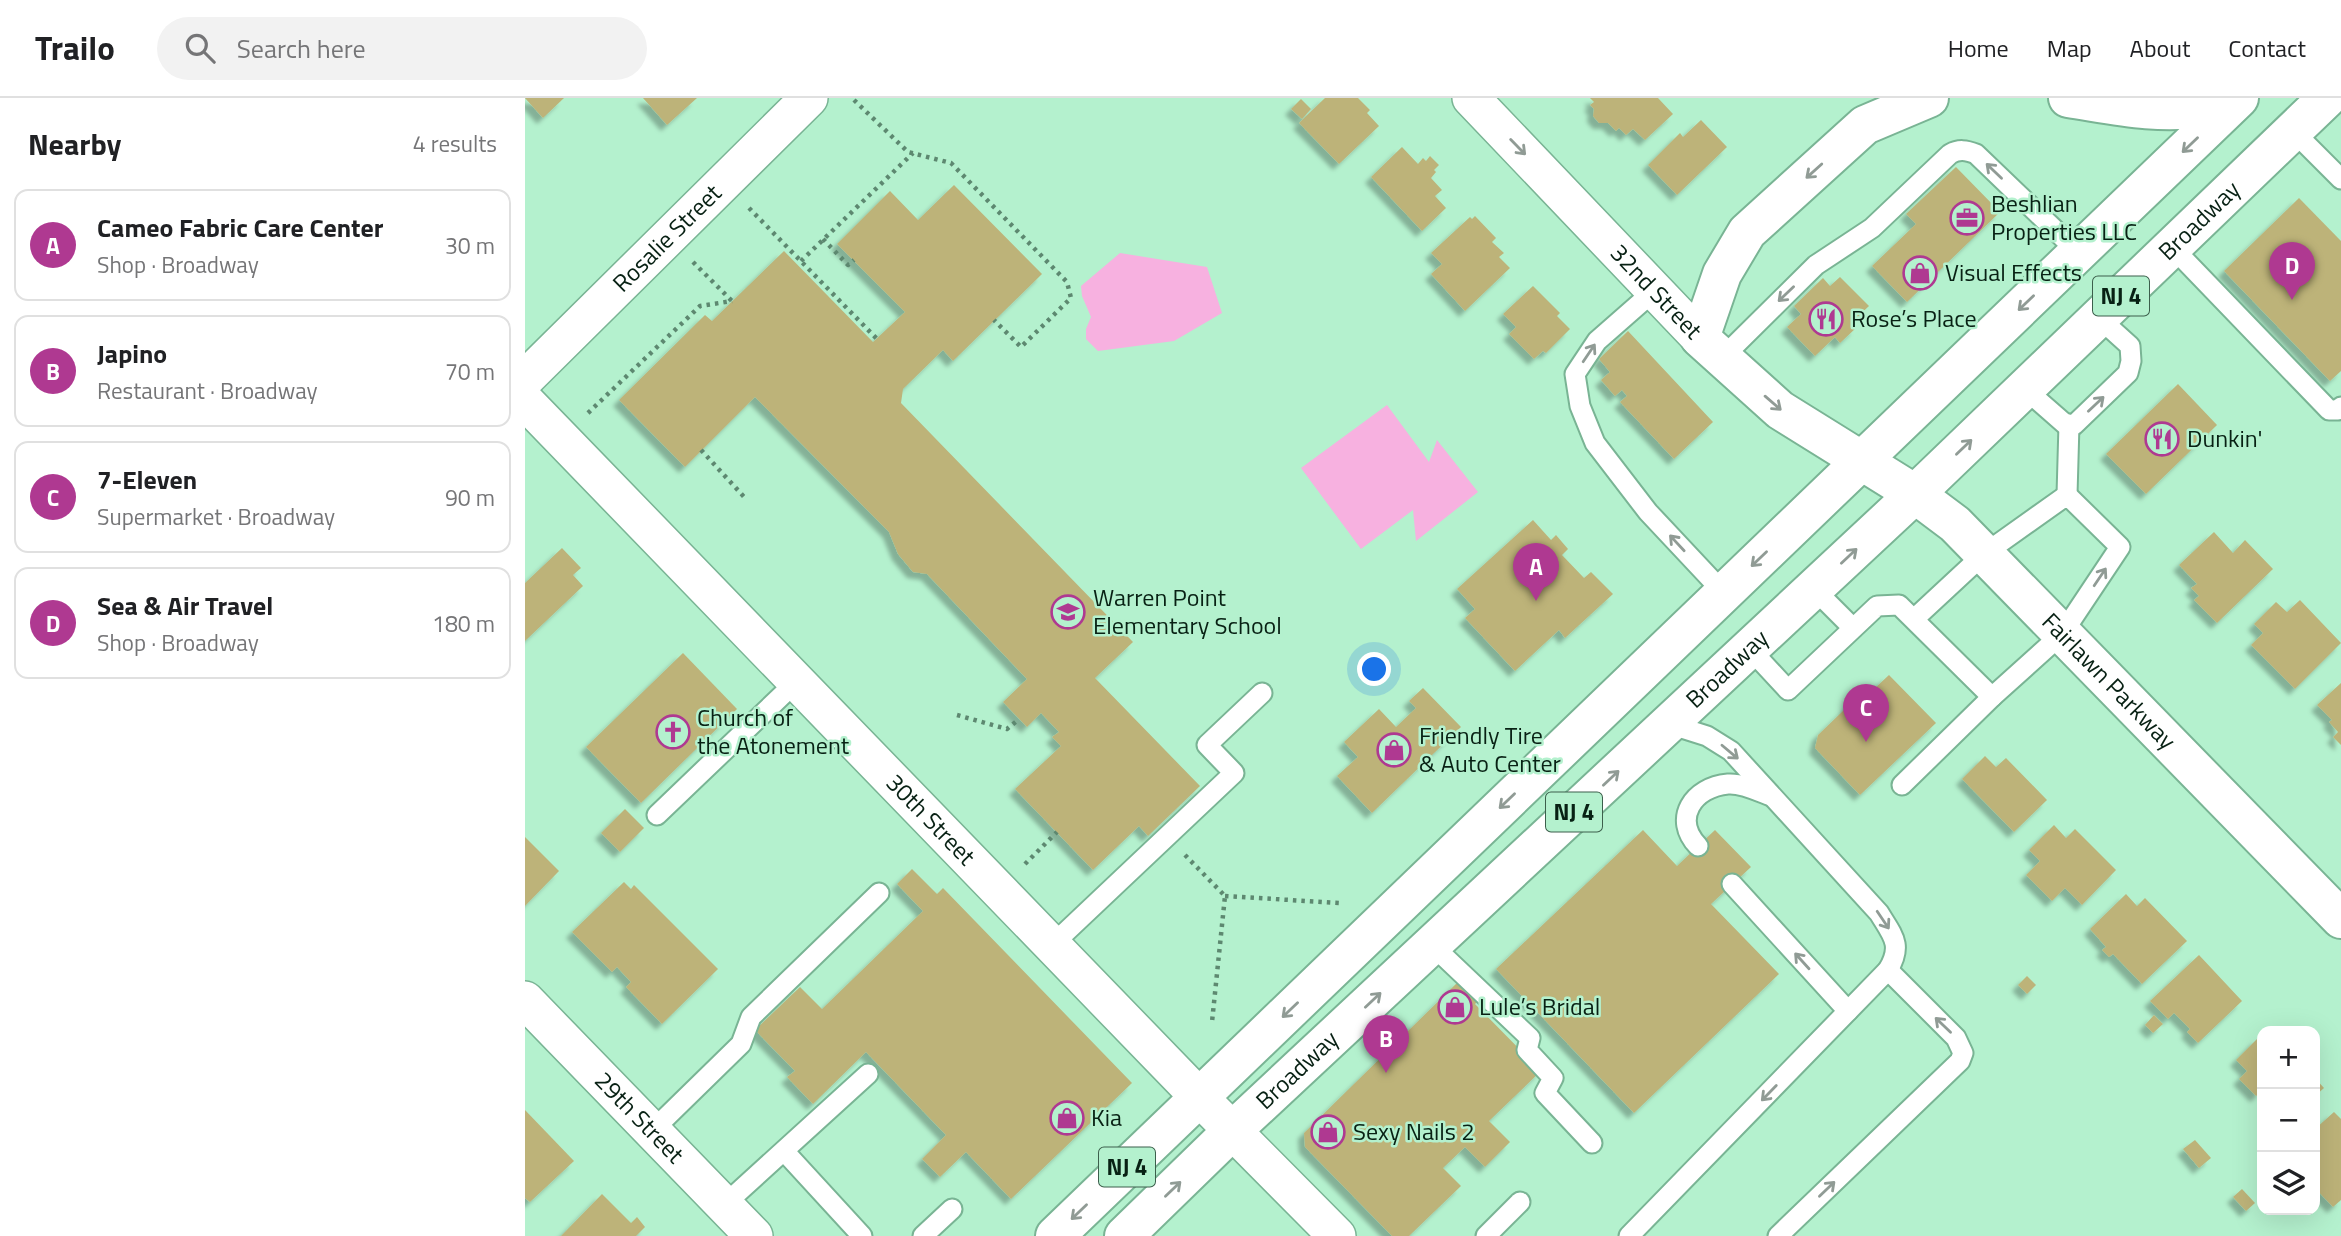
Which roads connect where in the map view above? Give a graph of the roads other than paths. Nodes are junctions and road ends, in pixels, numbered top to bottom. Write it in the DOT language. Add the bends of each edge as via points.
graph roads {
  1 [pos="809,98"];
  2 [pos="1471,98"];
  3 [pos="1929,98"];
  4 [pos="2233,98"];
  5 [pos="2239,98"];
  6 [pos="2327,98"];
  7 [pos="2081,99"];
  8 [pos="1875,112"];
  9 [pos="2293,131"];
  10 [pos="2341,179"];
  11 [pos="2172,247"];
  12 [pos="2078,252"];
  13 [pos="1654,291"];
  14 [pos="2099,317"];
  15 [pos="1711,348"];
  16 [pos="525,379"];
  17 [pos="2025,388"];
  18 [pos="525,401"];
  19 [pos="2341,407"];
  20 [pos="2069,424"];
  21 [pos="1862,461"];
  22 [pos="1915,494"];
  23 [pos="2067,495"];
  24 [pos="1984,554"];
  25 [pos="1814,589"];
  26 [pos="1724,593"];
  27 [pos="1914,619"];
  28 [pos="1853,628"];
  29 [pos="2062,634"];
  30 [pos="1749,649"];
  31 [pos="797,681"];
  32 [pos="1262,694"];
  33 [pos="1992,697"];
  34 [pos="1669,724"];
  35 [pos="1902,785"];
  36 [pos="1774,798"];
  37 [pos="657,815"];
  38 [pos="1698,846"];
  39 [pos="1732,884"];
  40 [pos="879,893"];
  41 [pos="2341,919"];
  42 [pos="1052,945"];
  43 [pos="1432,945"];
  44 [pos="1888,971"];
  45 [pos="525,1000"];
  46 [pos="1848,1011"];
  47 [pos="869,1074"];
  48 [pos="1199,1097"];
  49 [pos="1233,1130"];
  50 [pos="652,1131"];
  51 [pos="1592,1143"];
  52 [pos="784,1151"];
  53 [pos="1520,1202"];
  54 [pos="724,1206"];
  55 [pos="952,1209"];
  56 [pos="754,1236"];
  57 [pos="862,1236"];
  58 [pos="923,1236"];
  59 [pos="1055,1236"];
  60 [pos="1123,1236"];
  61 [pos="1337,1236"];
  62 [pos="1486,1236"];
  63 [pos="1629,1236"];
  64 [pos="1778,1236"];
  1 -- 16 [label="street, Rosalie Street"];
  2 -- 13 [label="street, 32nd Street, one-way"];
  3 -- 8 [label="main road"];
  4 -- 7 [label="main road" via="2225,104 2177,112"];
  5 -- 12 [label="main road, Broadway / NJ 4, one-way"];
  6 -- 9 [label="main road, Broadway / NJ 4"];
  8 -- 15 [label="main road, one-way" via="1747,232 1722,274"];
  9 -- 10 [label="lane"];
  9 -- 11 [label="main road, Broadway / NJ 4"];
  11 -- 14 [label="main road, Broadway / NJ 4"];
  11 -- 19 [label="lane" via="2329,410"];
  12 -- 15 [label="lane, one-way" via="1976,153 1956,151 1872,228 1816,265"];
  12 -- 21 [label="main road, Broadway / NJ 4, one-way"];
  13 -- 15 [label="street, 32nd Street"];
  26 -- 13 [label="lane, one-way" via="1648,512 1595,443 1580,405 1576,374 1597,341"];
  14 -- 17 [label="main road, Broadway / NJ 4"];
  20 -- 14 [label="lane, one-way" via="2074,425 2128,373 2130,346"];
  15 -- 21 [label="main road, 32nd Street, one-way" via="1780,410"];
  17 -- 20 [label="lane"];
  22 -- 17 [label="main road, Broadway / NJ 4, one-way"];
  18 -- 31 [label="street, 30th Street"];
  20 -- 23 [label="lane"];
  21 -- 22 [label="main road, Fairlawn Parkway"];
  21 -- 26 [label="main road, Broadway / NJ 4, one-way"];
  22 -- 24 [label="main road, Fairlawn Parkway" via="1955,524"];
  25 -- 22 [label="main road, Broadway / NJ 4, one-way"];
  23 -- 24 [label="lane"];
  29 -- 23 [label="lane, one-way" via="2120,547"];
  24 -- 27 [label="lane"];
  24 -- 29 [label="main road, Fairlawn Parkway"];
  25 -- 28 [label="lane"];
  25 -- 30 [label="main road, Broadway / NJ 4"];
  26 -- 48 [label="main road, Broadway / NJ 4, one-way"];
  27 -- 28 [label="lane" via="1899,605 1877,606"];
  27 -- 33 [label="lane"];
  28 -- 30 [label="lane" via="1788,691"];
  29 -- 33 [label="lane"];
  29 -- 41 [label="main road, Fairlawn Parkway"];
  30 -- 34 [label="main road, Broadway / NJ 4"];
  31 -- 37 [label="lane"];
  31 -- 42 [label="street, 30th Street"];
  32 -- 42 [label="lane" via="1207,745 1234,773"];
  33 -- 35 [label="lane"];
  34 -- 36 [label="lane, one-way" via="1707,736 1731,751"];
  43 -- 34 [label="main road, Broadway / NJ 4, one-way"];
  36 -- 38 [label="lane" via="1728,784 1707,791 1693,801 1686,814 1689,837"];
  36 -- 44 [label="lane, one-way" via="1879,914 1896,941 1896,957"];
  46 -- 39 [label="lane, one-way"];
  40 -- 50 [label="lane" via="751,1017 741,1044"];
  42 -- 48 [label="street, 30th Street"];
  49 -- 43 [label="main road, Broadway / NJ 4, one-way"];
  43 -- 51 [label="lane" via="1530,1038 1527,1050 1553,1078 1545,1093"];
  44 -- 46 [label="lane"];
  64 -- 44 [label="lane, one-way" via="1960,1061 1963,1053 1956,1038"];
  45 -- 50 [label="street, 29th Street"];
  46 -- 63 [label="lane, one-way"];
  47 -- 52 [label="lane"];
  48 -- 49 [label="street, 30th Street"];
  48 -- 59 [label="main road, Broadway / NJ 4, one-way"];
  60 -- 49 [label="main road, Broadway / NJ 4, one-way"];
  49 -- 61 [label="street, 30th Street"];
  50 -- 54 [label="street, 29th Street"];
  52 -- 54 [label="lane"];
  52 -- 57 [label="lane"];
  53 -- 62 [label="lane"];
  54 -- 56 [label="street, 29th Street"];
  55 -- 58 [label="lane"];
}
